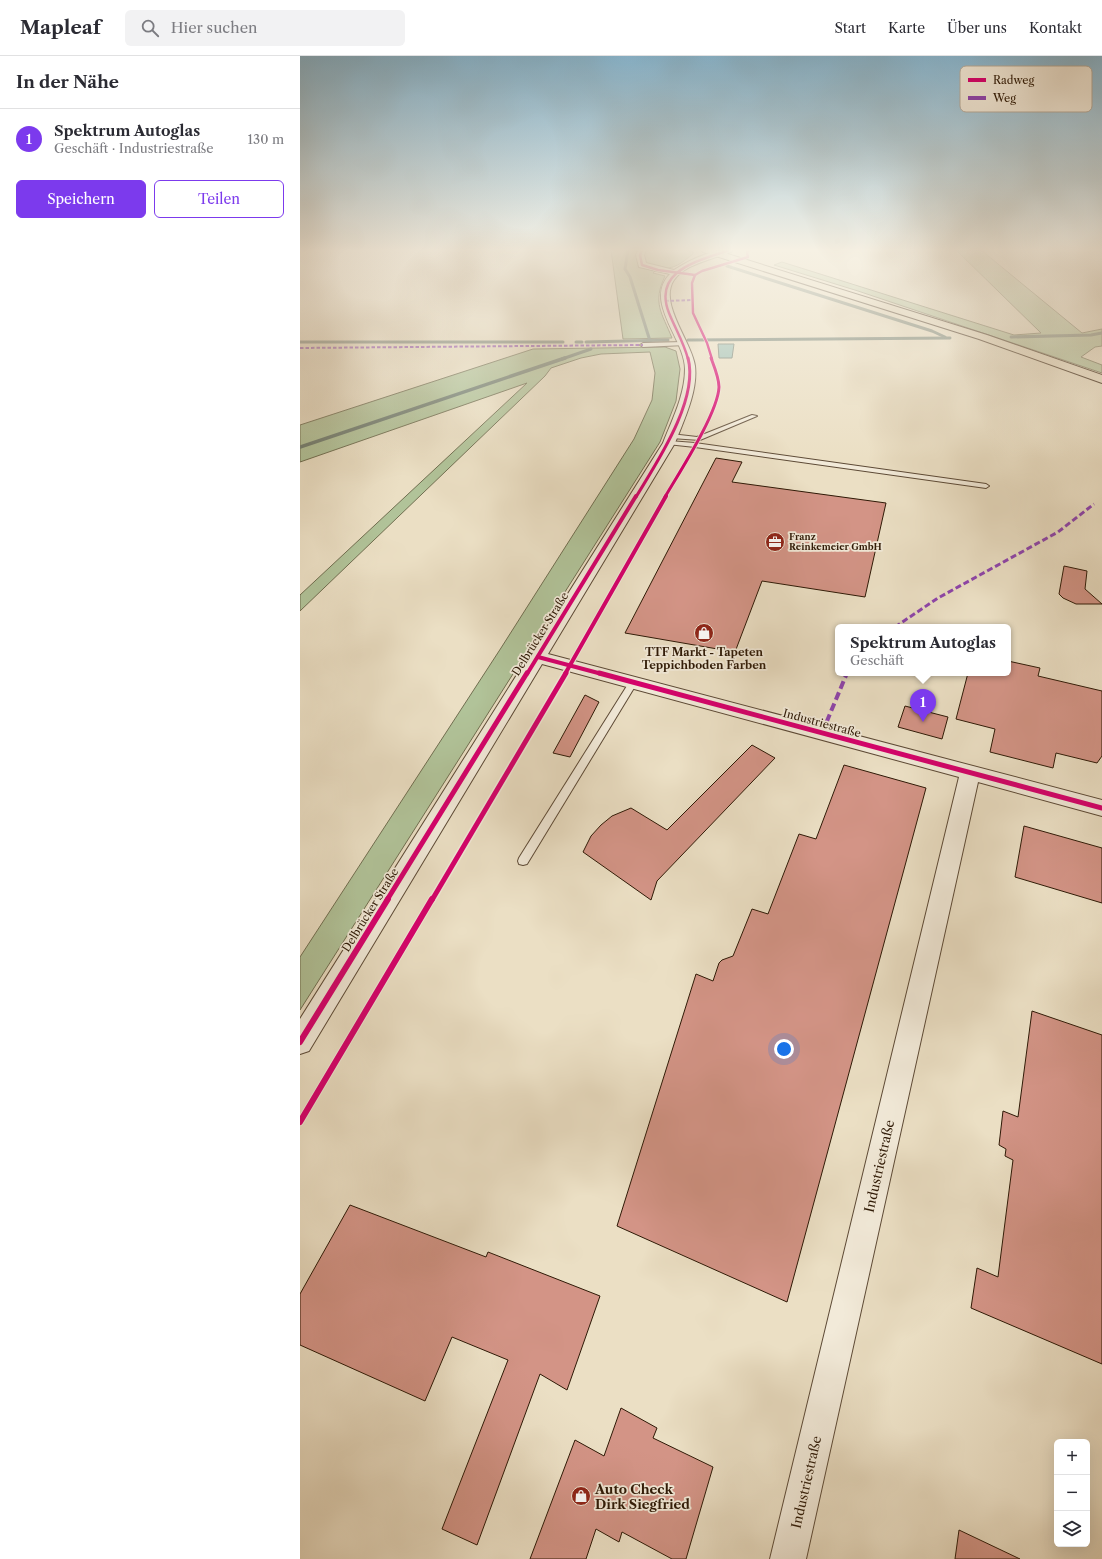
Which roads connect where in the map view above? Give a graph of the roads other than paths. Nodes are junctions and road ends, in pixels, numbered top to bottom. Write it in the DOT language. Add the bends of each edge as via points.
graph roads {
  1 [pos="673,320"];
  2 [pos="929,320"];
  3 [pos="683,344"];
  4 [pos="643,345"];
  5 [pos="1102,379"];
  6 [pos="754,416"];
  7 [pos="670,440"];
  8 [pos="986,486"];
  9 [pos="538,657"];
  10 [pos="633,683"];
  11 [pos="970,773"];
  12 [pos="1102,808"];
  13 [pos="523,861"];
  14 [pos="300,1042"];
  15 [pos="788,1559"];
  1 -- 3 [label="street, Delbrücker Straße"];
  2 -- 5 [label="main road"];
  3 -- 4 [label="lane"];
  3 -- 7 [label="street, Delbrücker Straße" via="690,368 684,402"];
  6 -- 7 [label="lane" via="698,438"];
  7 -- 8 [label="lane"];
  7 -- 9 [label="street, Delbrücker Straße"];
  9 -- 10 [label="street, Industriestraße"];
  9 -- 14 [label="street, Delbrücker Straße"];
  10 -- 11 [label="street, Industriestraße"];
  10 -- 13 [label="lane"];
  11 -- 12 [label="street, Industriestraße"];
  11 -- 15 [label="street, Industriestraße"];
}
